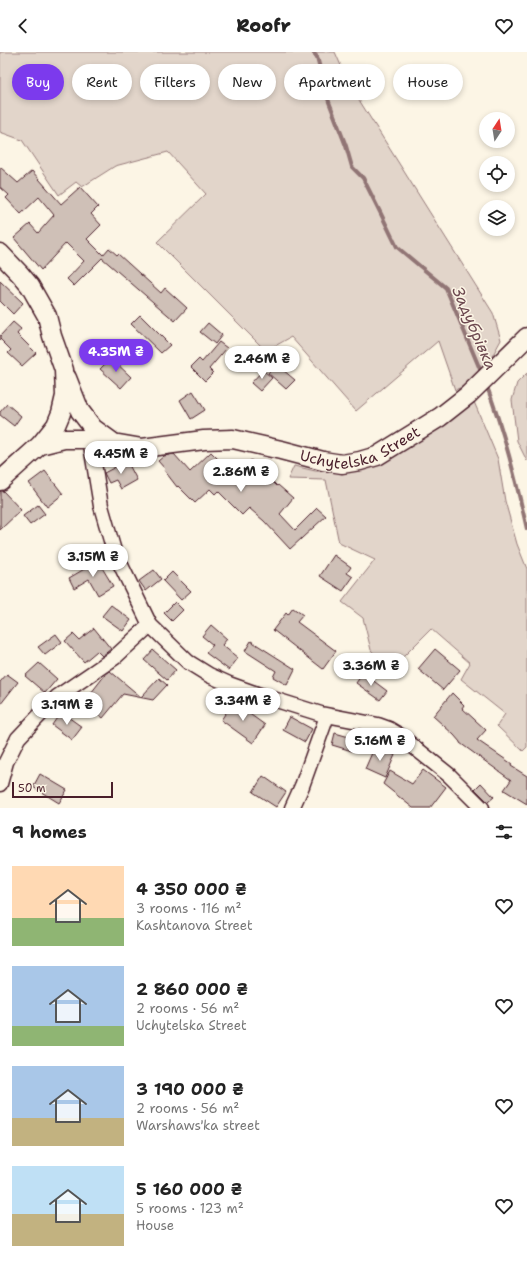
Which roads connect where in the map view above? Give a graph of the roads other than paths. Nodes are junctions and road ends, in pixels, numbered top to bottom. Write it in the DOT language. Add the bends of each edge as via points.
graph roads {
  1 [pos="0,253"];
  2 [pos="524,339"];
  3 [pos="64,370"];
  4 [pos="90,440"];
  5 [pos="115,443"];
  6 [pos="40,445"];
  7 [pos="0,481"];
  8 [pos="150,626"];
  9 [pos="327,716"];
  10 [pos="0,784"];
  11 [pos="292,808"];
  12 [pos="482,808"];
  1 -- 3 [label="main road" via="30,286 47,316"];
  2 -- 5 [label="main road, Uchytelska Street" via="468,395 440,417 377,456 360,461 342,464 323,461 233,439 142,448"];
  3 -- 5 [label="main road" via="80,411 93,428"];
  3 -- 6 [label="main road" via="65,396 61,413 56,425"];
  4 -- 5 [label="main road, Uchytelska Street"];
  4 -- 6 [label="main road, Uchytelska Street" via="64,439"];
  4 -- 8 [label="street" via="101,506 114,551"];
  6 -- 7 [label="main road"];
  8 -- 9 [label="street" via="188,662 209,675 243,689"];
  8 -- 10 [label="street" via="114,658 57,697 18,738 6,762"];
  9 -- 11 [label="street"];
  9 -- 12 [label="street" via="378,725 399,735 449,775"];
}
